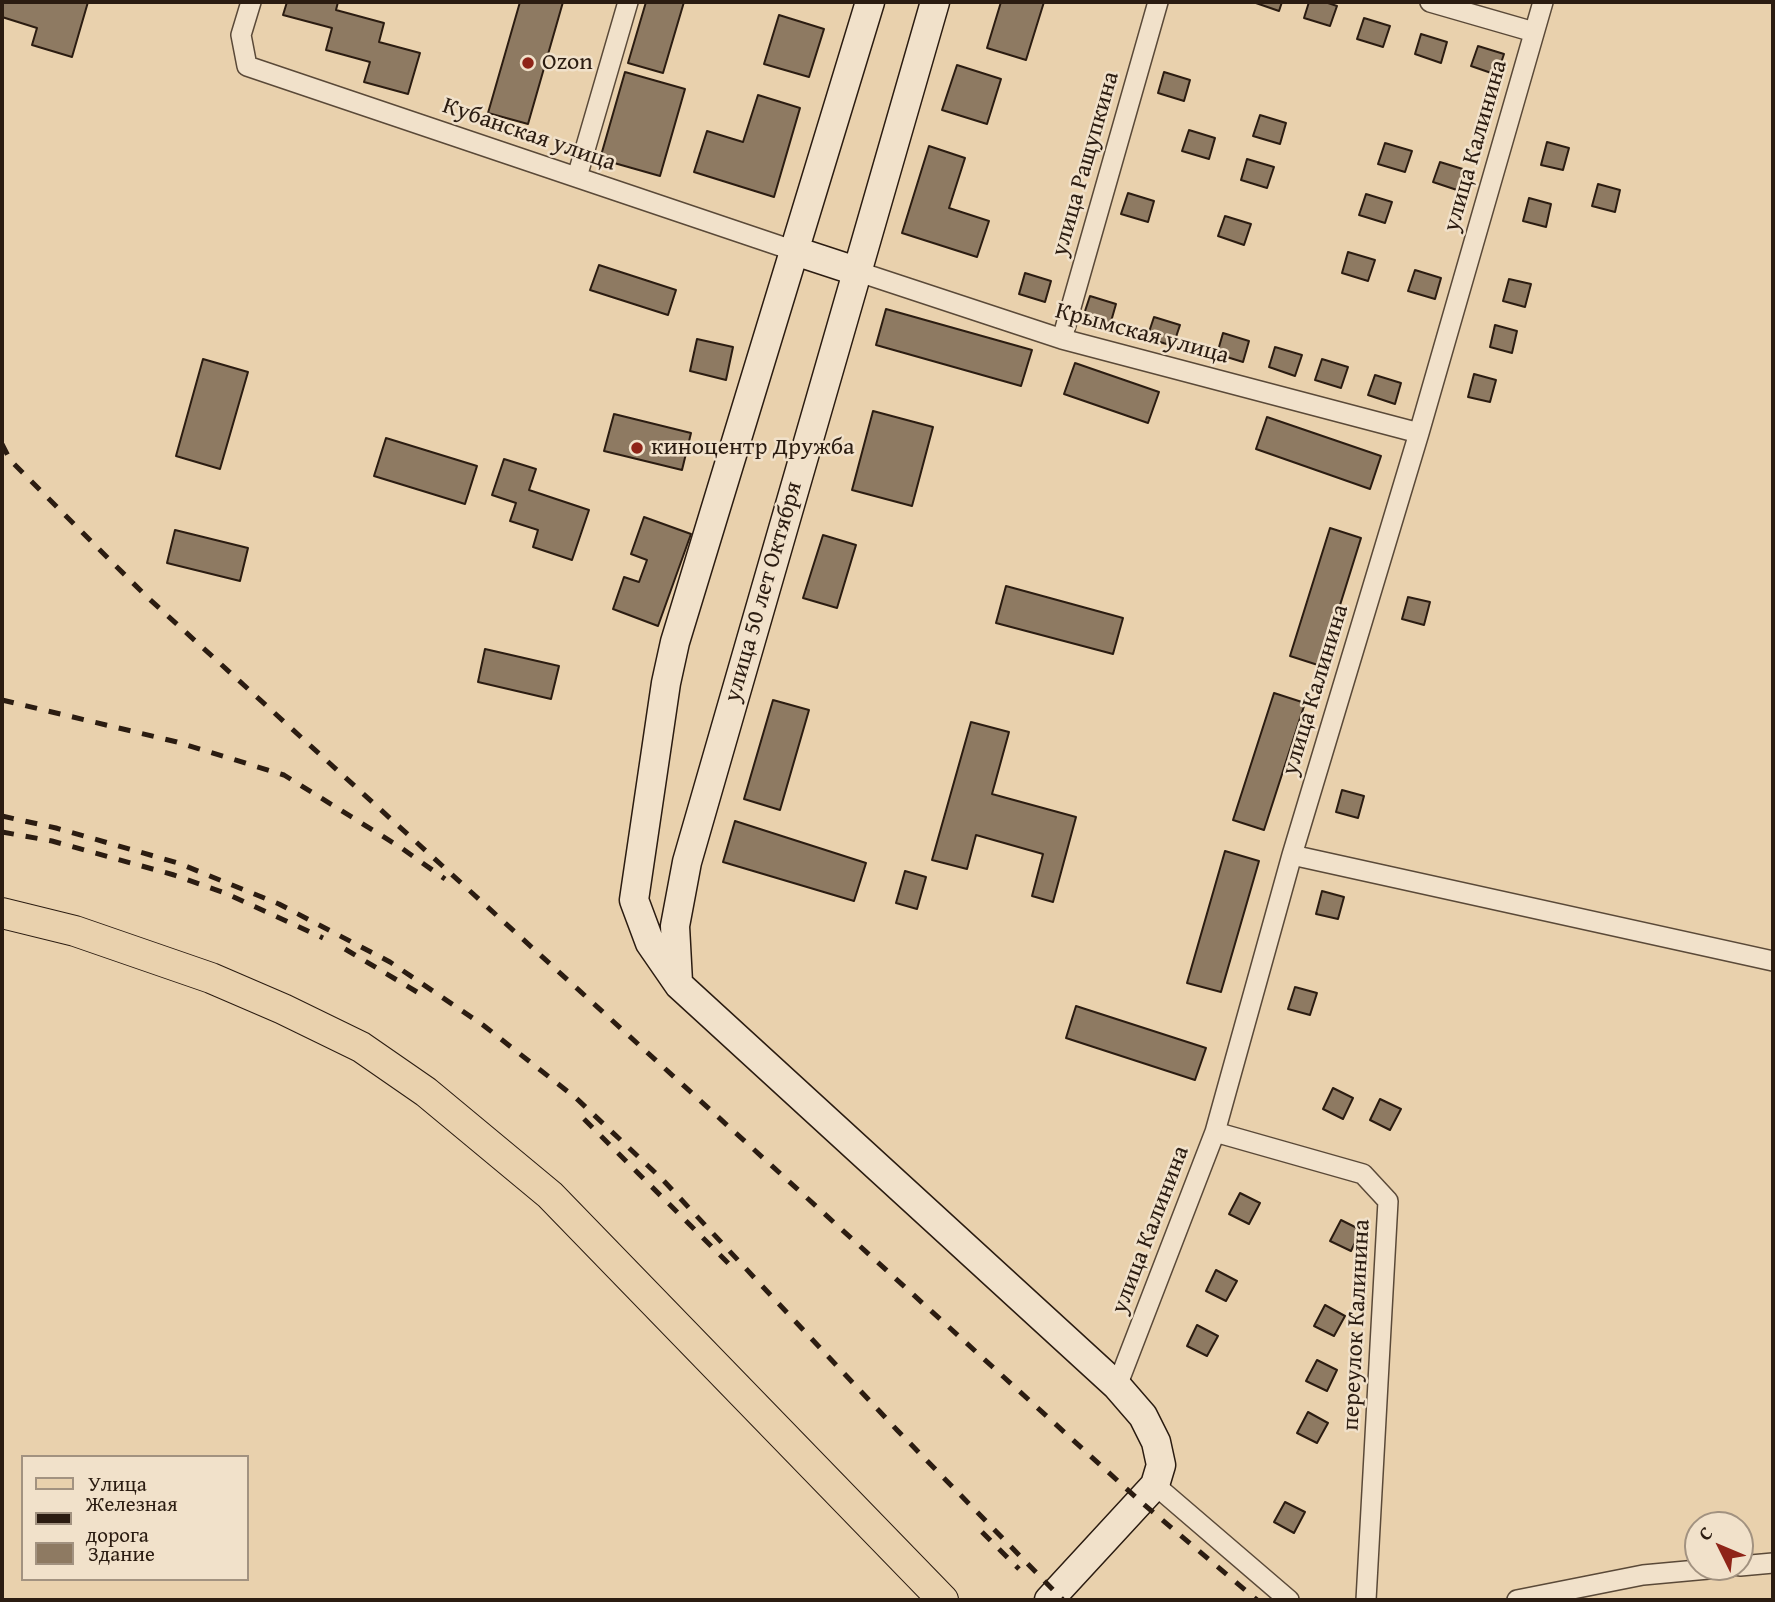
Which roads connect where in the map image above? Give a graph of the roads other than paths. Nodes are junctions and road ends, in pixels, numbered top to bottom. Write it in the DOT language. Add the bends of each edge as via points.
graph roads {
  1 [pos="251,2"];
  2 [pos="628,2"];
  3 [pos="870,2"];
  4 [pos="935,2"];
  5 [pos="1158,2"];
  6 [pos="1430,2"];
  7 [pos="1543,2"];
  8 [pos="1534,32"];
  9 [pos="577,177"];
  10 [pos="795,251"];
  11 [pos="856,271"];
  12 [pos="1062,339"];
  13 [pos="1419,433"];
  14 [pos="1292,855"];
  15 [pos="2,913"];
  16 [pos="1773,961"];
  17 [pos="678,985"];
  18 [pos="1215,1132"];
  19 [pos="1117,1386"];
  20 [pos="1155,1485"];
  21 [pos="1773,1563"];
  22 [pos="1754,1565"];
  23 [pos="1684,1571"];
  24 [pos="943,1600"];
  25 [pos="1049,1600"];
  26 [pos="1289,1600"];
  27 [pos="1366,1600"];
  28 [pos="1517,1600"];
  1 -- 9 [label="street, Кубанская улица" via="241,35 247,66"];
  2 -- 9 [label="street"];
  3 -- 10 [label="street"];
  4 -- 11 [label="street, улица 50 лет Октября"];
  5 -- 12 [label="street, улица Ращупкина"];
  6 -- 8 [label="street"];
  7 -- 8 [label="street, улица Калинина"];
  8 -- 13 [label="street, улица Калинина"];
  9 -- 10 [label="street, Кубанская улица"];
  10 -- 11 [label="street"];
  10 -- 17 [label="street" via="666,683 634,900 650,943"];
  11 -- 12 [label="street, Крымская улица"];
  11 -- 17 [label="street, улица 50 лет Октября" via="687,862 675,926"];
  12 -- 13 [label="street, Крымская улица"];
  13 -- 14 [label="street, улица Калинина"];
  14 -- 16 [label="street"];
  14 -- 18 [label="street, улица Калинина"];
  15 -- 24 [label="main road" via="75,931 283,1009 361,1048 426,1092 550,1195"];
  17 -- 19 [label="street"];
  18 -- 19 [label="street, улица Калинина"];
  18 -- 27 [label="street, переулок Калинина" via="1363,1174 1388,1201"];
  19 -- 20 [label="street" via="1143,1416 1156,1442 1161,1465"];
  20 -- 25 [label="street"];
  20 -- 26 [label="street"];
  21 -- 22 [label="street"];
  23 -- 28 [label="street"];
}
